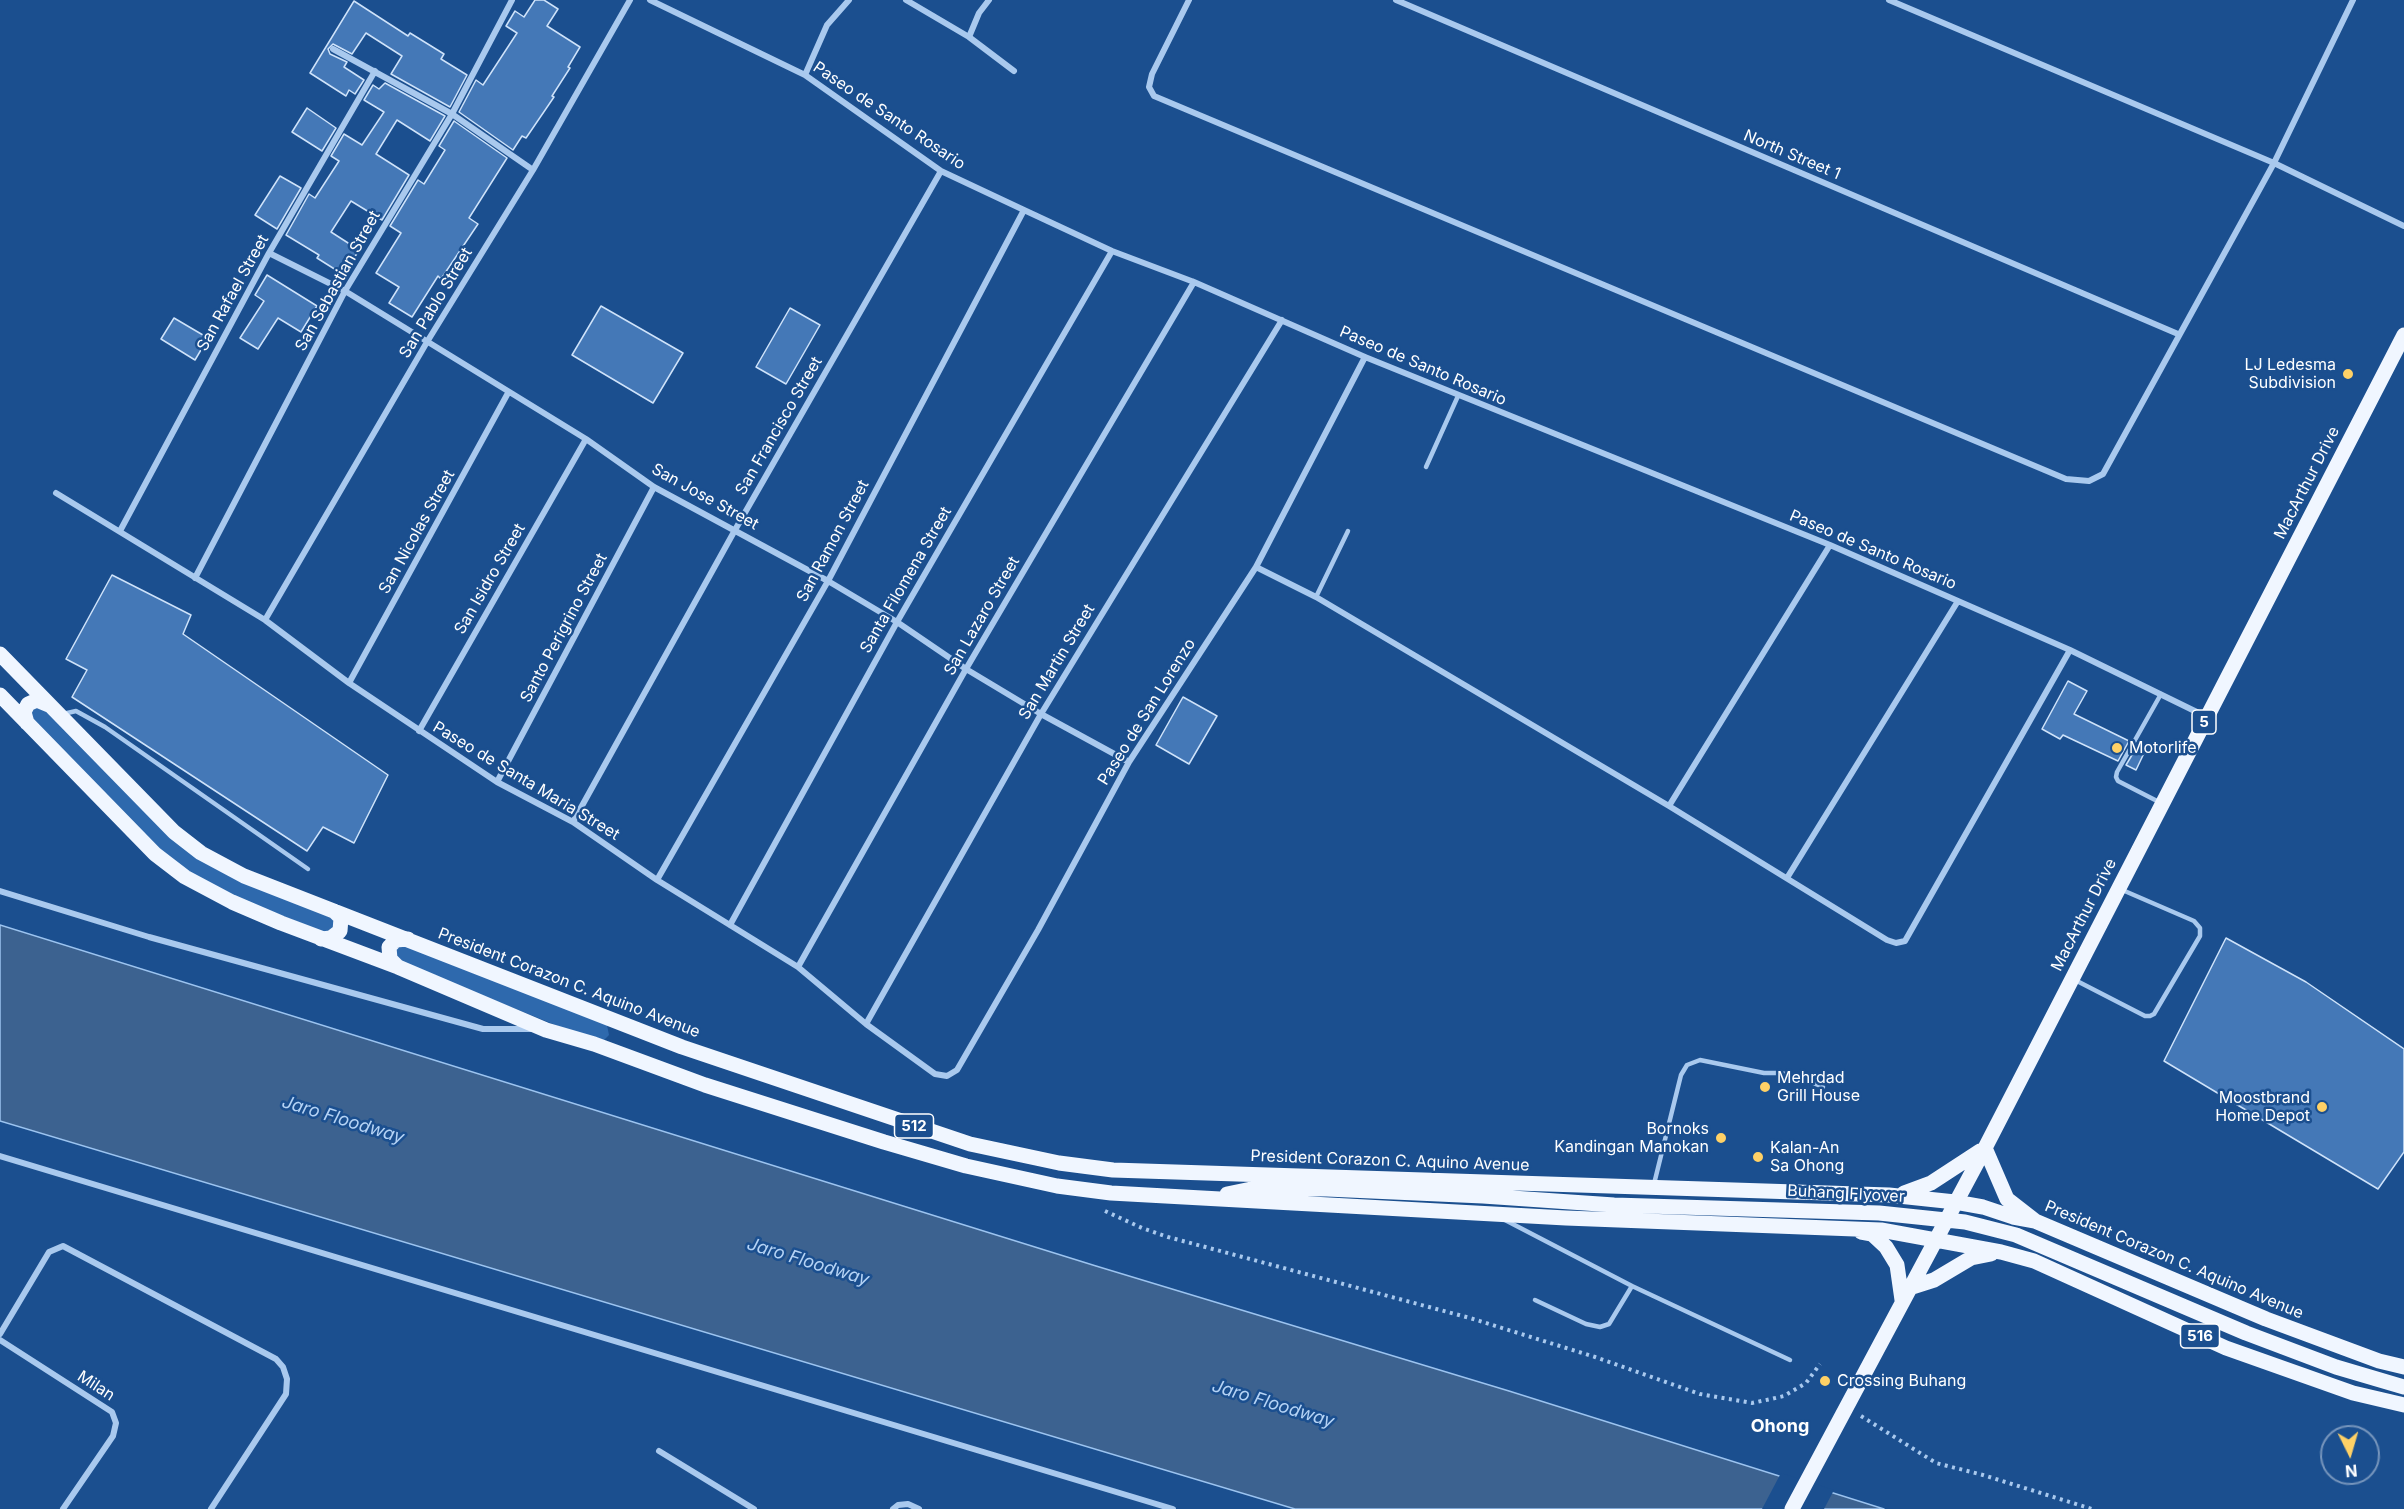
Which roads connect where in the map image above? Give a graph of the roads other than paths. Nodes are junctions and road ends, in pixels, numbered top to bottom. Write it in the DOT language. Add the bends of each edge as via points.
graph roads {
  1 [pos="512,0"];
  2 [pos="630,0"];
  3 [pos="650,0"];
  4 [pos="849,0"];
  5 [pos="906,0"];
  6 [pos="989,0"];
  7 [pos="1189,0"];
  8 [pos="1396,0"];
  9 [pos="1889,0"];
  10 [pos="2353,0"];
  11 [pos="969,37"];
  12 [pos="333,49"];
  13 [pos="375,71"];
  14 [pos="1014,71"];
  15 [pos="805,75"];
  16 [pos="452,114"];
  17 [pos="2274,163"];
  18 [pos="533,170"];
  19 [pos="941,171"];
  20 [pos="1024,210"];
  21 [pos="2404,226"];
  22 [pos="1112,251"];
  23 [pos="269,253"];
  24 [pos="1194,282"];
  25 [pos="345,291"];
  26 [pos="1282,320"];
  27 [pos="2178,334"];
  28 [pos="2404,335"];
  29 [pos="427,342"];
  30 [pos="1365,357"];
  31 [pos="508,393"];
  32 [pos="1458,396"];
  33 [pos="586,439"];
  34 [pos="1426,467"];
  35 [pos="654,487"];
  36 [pos="56,493"];
  37 [pos="735,530"];
  38 [pos="120,531"];
  39 [pos="1348,531"];
  40 [pos="1830,545"];
  41 [pos="1256,567"];
  42 [pos="195,578"];
  43 [pos="828,581"];
  44 [pos="1316,597"];
  45 [pos="1958,601"];
  46 [pos="265,620"];
  47 [pos="897,622"];
  48 [pos="2070,650"];
  49 [pos="0,655"];
  50 [pos="0,668"];
  51 [pos="966,669"];
  52 [pos="349,683"];
  53 [pos="2161,694"];
  54 [pos="0,695"];
  55 [pos="54,710"];
  56 [pos="1041,714"];
  57 [pos="2207,717"];
  58 [pos="27,723"];
  59 [pos="419,732"];
  60 [pos="1129,762"];
  61 [pos="497,782"];
  62 [pos="2162,804"];
  63 [pos="1669,806"];
  64 [pos="573,822"];
  65 [pos="308,869"];
  66 [pos="1788,878"];
  67 [pos="657,880"];
  68 [pos="2118,888"];
  69 [pos="0,891"];
  70 [pos="334,911"];
  71 [pos="730,925"];
  72 [pos="321,939"];
  73 [pos="408,939"];
  74 [pos="398,967"];
  75 [pos="798,967"];
  76 [pos="2071,978"];
  77 [pos="606,1019"];
  78 [pos="866,1024"];
  79 [pos="546,1029"];
  80 [pos="594,1044"];
  81 [pos="947,1076"];
  82 [pos="1823,1087"];
  83 [pos="1985,1148"];
  84 [pos="0,1155"];
  85 [pos="1208,1173"];
  86 [pos="1654,1187"];
  87 [pos="1256,1188"];
  88 [pos="1889,1195"];
  89 [pos="1209,1198"];
  90 [pos="1955,1202"];
  91 [pos="1490,1213"];
  92 [pos="2035,1221"];
  93 [pos="1845,1229"];
  94 [pos="1933,1241"];
  95 [pos="2001,1252"];
  96 [pos="1632,1286"];
  97 [pos="1905,1294"];
  98 [pos="1535,1300"];
  99 [pos="0,1334"];
  100 [pos="0,1340"];
  101 [pos="1790,1360"];
  102 [pos="2404,1367"];
  103 [pos="2404,1387"];
  104 [pos="2404,1405"];
  105 [pos="659,1451"];
  106 [pos="63,1509"];
  107 [pos="211,1509"];
  108 [pos="754,1509"];
  109 [pos="893,1509"];
  110 [pos="919,1509"];
  111 [pos="1173,1509"];
  112 [pos="1792,1509"];
  1 -- 16 [label="street, San Sebastian Street"];
  2 -- 18 [label="street, San Pablo Street"];
  3 -- 15 [label="street, Paseo de Santo Rosario"];
  4 -- 15 [label="street" via="827,25"];
  5 -- 11 [label="street"];
  6 -- 11 [label="street"];
  7 -- 27 [label="street" via="1152,75 1149,87 1154,96 2066,479 2089,481 2103,474"];
  8 -- 27 [label="street, North Street 1"];
  9 -- 17 [label="street"];
  10 -- 17 [label="street"];
  11 -- 14 [label="street"];
  12 -- 13 [label="street"];
  13 -- 16 [label="street"];
  13 -- 23 [label="street, San Rafael Street"];
  15 -- 19 [label="street, Paseo de Santo Rosario"];
  16 -- 18 [label="street"];
  16 -- 25 [label="street, San Sebastian Street"];
  17 -- 21 [label="street"];
  17 -- 27 [label="street"];
  18 -- 29 [label="street, San Pablo Street"];
  19 -- 20 [label="street, Paseo de Santo Rosario"];
  19 -- 37 [label="street, San Francisco Street"];
  20 -- 22 [label="street, Paseo de Santo Rosario"];
  20 -- 43 [label="street, San Ramon Street"];
  22 -- 24 [label="street, Paseo de Santo Rosario"];
  22 -- 47 [label="street, Santa Filomena Street"];
  23 -- 25 [label="street, San Jose Street"];
  23 -- 38 [label="street, San Rafael Street"];
  24 -- 26 [label="street, Paseo de Santo Rosario"];
  24 -- 51 [label="street, San Lazaro Street"];
  25 -- 29 [label="street, San Jose Street"];
  25 -- 42 [label="street, San Sebastian Street"];
  26 -- 30 [label="street, Paseo de Santo Rosario"];
  26 -- 56 [label="street, San Martin Street"];
  28 -- 57 [label="main road, MacArthur Drive / 5"];
  29 -- 31 [label="street, San Jose Street"];
  29 -- 46 [label="street, San Pablo Street"];
  30 -- 32 [label="street, Paseo de Santo Rosario"];
  30 -- 41 [label="street, Paseo de San Lorenzo"];
  31 -- 33 [label="street, San Jose Street"];
  31 -- 52 [label="street, San Nicolas Street"];
  32 -- 34 [label="lane"];
  32 -- 40 [label="street, Paseo de Santo Rosario"];
  33 -- 35 [label="street, San Jose Street"];
  33 -- 59 [label="street, San Isidro Street"];
  35 -- 37 [label="street, San Jose Street"];
  35 -- 61 [label="street, Santo Perigrino Street"];
  36 -- 38 [label="street, Paseo de Santa Maria Street"];
  37 -- 43 [label="street, San Jose Street"];
  37 -- 64 [label="street, San Francisco Street"];
  38 -- 42 [label="street, Paseo de Santa Maria Street"];
  39 -- 44 [label="lane"];
  40 -- 45 [label="street, Paseo de Santo Rosario"];
  40 -- 63 [label="street"];
  41 -- 44 [label="street"];
  41 -- 60 [label="street, Paseo de San Lorenzo"];
  42 -- 46 [label="street, Paseo de Santa Maria Street"];
  43 -- 47 [label="street, San Jose Street"];
  43 -- 67 [label="street, San Ramon Street"];
  44 -- 63 [label="street"];
  45 -- 48 [label="street, Paseo de Santo Rosario"];
  45 -- 66 [label="street"];
  46 -- 52 [label="street, Paseo de Santa Maria Street"];
  47 -- 51 [label="street, San Jose Street"];
  47 -- 71 [label="street, Santa Filomena Street"];
  48 -- 53 [label="street, Paseo de Santo Rosario"];
  48 -- 66 [label="street" via="1905,941 1887,940"];
  49 -- 50 [label="main road"];
  49 -- 55 [label="main road, President Corazon C. Aquino Avenue / 512"];
  51 -- 56 [label="street, San Jose Street"];
  51 -- 75 [label="street, San Lazaro Street"];
  52 -- 59 [label="street, Paseo de Santa Maria Street"];
  53 -- 57 [label="street, Paseo de Santo Rosario"];
  53 -- 62 [label="lane" via="2116,777"];
  54 -- 58 [label="main road, President Corazon C. Aquino Avenue / 512"];
  55 -- 58 [label="main road" via="37,700 28,704 24,712"];
  55 -- 65 [label="lane" via="76,711 105,727"];
  55 -- 70 [label="main road, President Corazon C. Aquino Avenue / 512" via="174,832 201,853 244,876"];
  56 -- 60 [label="street, San Jose Street"];
  56 -- 78 [label="street, San Martin Street"];
  57 -- 62 [label="main road, MacArthur Drive / 5"];
  58 -- 72 [label="main road, President Corazon C. Aquino Avenue / 512" via="155,854 185,877 232,902"];
  59 -- 61 [label="street, Paseo de Santa Maria Street"];
  60 -- 81 [label="street, Paseo de San Lorenzo" via="957,1070"];
  61 -- 64 [label="street, Paseo de Santa Maria Street"];
  62 -- 68 [label="main road, MacArthur Drive / 5"];
  63 -- 66 [label="street"];
  64 -- 67 [label="street, Paseo de Santa Maria Street"];
  67 -- 71 [label="street, Paseo de Santa Maria Street"];
  68 -- 76 [label="main road, MacArthur Drive / 5"];
  68 -- 76 [label="lane" via="2194,921 2200,936 2150,1016"];
  69 -- 79 [label="street" via="149,937 483,1029"];
  70 -- 72 [label="main road" via="341,918 340,931"];
  70 -- 73 [label="main road, President Corazon C. Aquino Avenue / 512"];
  71 -- 75 [label="street, Paseo de Santa Maria Street"];
  72 -- 74 [label="main road, President Corazon C. Aquino Avenue / 512"];
  73 -- 74 [label="main road" via="396,940 389,947 390,959"];
  73 -- 77 [label="main road, President Corazon C. Aquino Avenue / 512"];
  74 -- 79 [label="main road, President Corazon C. Aquino Avenue / 512"];
  75 -- 78 [label="street, Paseo de Santa Maria Street"];
  76 -- 83 [label="main road, MacArthur Drive / 5"];
  77 -- 80 [label="main road" via="613,1028 612,1039"];
  77 -- 85 [label="main road, President Corazon C. Aquino Avenue / 512" via="970,1144 1113,1170"];
  78 -- 81 [label="street, Paseo de Santa Maria Street" via="935,1074"];
  79 -- 80 [label="main road, President Corazon C. Aquino Avenue / 512"];
  80 -- 89 [label="main road, President Corazon C. Aquino Avenue / 512" via="705,1085 966,1166 1111,1193"];
  82 -- 86 [label="lane" via="1796,1076 1700,1060 1687,1065"];
  83 -- 88 [label="main road" via="1931,1183 1914,1191"];
  83 -- 90 [label="main road, MacArthur Drive / 5"];
  83 -- 92 [label="main road" via="2007,1199"];
  84 -- 111 [label="street"];
  85 -- 86 [label="main road, President Corazon C. Aquino Avenue / 512"];
  85 -- 87 [label="main road, President Corazon C. Aquino Avenue / 512"];
  86 -- 88 [label="main road, President Corazon C. Aquino Avenue / 512"];
  87 -- 89 [label="main road, President Corazon C. Aquino Avenue / 512"];
  87 -- 103 [label="main road, Buhang Flyover" via="1879,1213 1965,1222 2016,1235 2246,1333 2336,1367"];
  88 -- 90 [label="main road, President Corazon C. Aquino Avenue / 512"];
  89 -- 91 [label="main road, President Corazon C. Aquino Avenue / 512"];
  90 -- 92 [label="main road, President Corazon C. Aquino Avenue / 516"];
  90 -- 94 [label="main road, MacArthur Drive / 5"];
  91 -- 93 [label="main road, President Corazon C. Aquino Avenue / 512"];
  91 -- 96 [label="lane"];
  92 -- 102 [label="main road, President Corazon C. Aquino Avenue / 516" via="2266,1319"];
  93 -- 94 [label="main road, President Corazon C. Aquino Avenue / 512" via="1881,1230"];
  93 -- 97 [label="main road" via="1872,1234 1886,1247 1897,1265"];
  94 -- 95 [label="main road, President Corazon C. Aquino Avenue / 516"];
  94 -- 97 [label="main road, MacArthur Drive / 5"];
  95 -- 97 [label="main road" via="1971,1258"];
  95 -- 104 [label="main road, President Corazon C. Aquino Avenue / 516" via="2034,1261 2226,1348 2353,1393"];
  96 -- 98 [label="lane" via="1609,1324 1600,1328"];
  96 -- 101 [label="lane"];
  97 -- 112 [label="main road, MacArthur Drive / 5"];
  99 -- 107 [label="street" via="49,1252 63,1246 276,1359 287,1379 286,1394"];
  100 -- 106 [label="street, Milan" via="112,1412 116,1423 113,1436"];
  105 -- 108 [label="street"];
  109 -- 110 [label="street" via="908,1504"];
}
